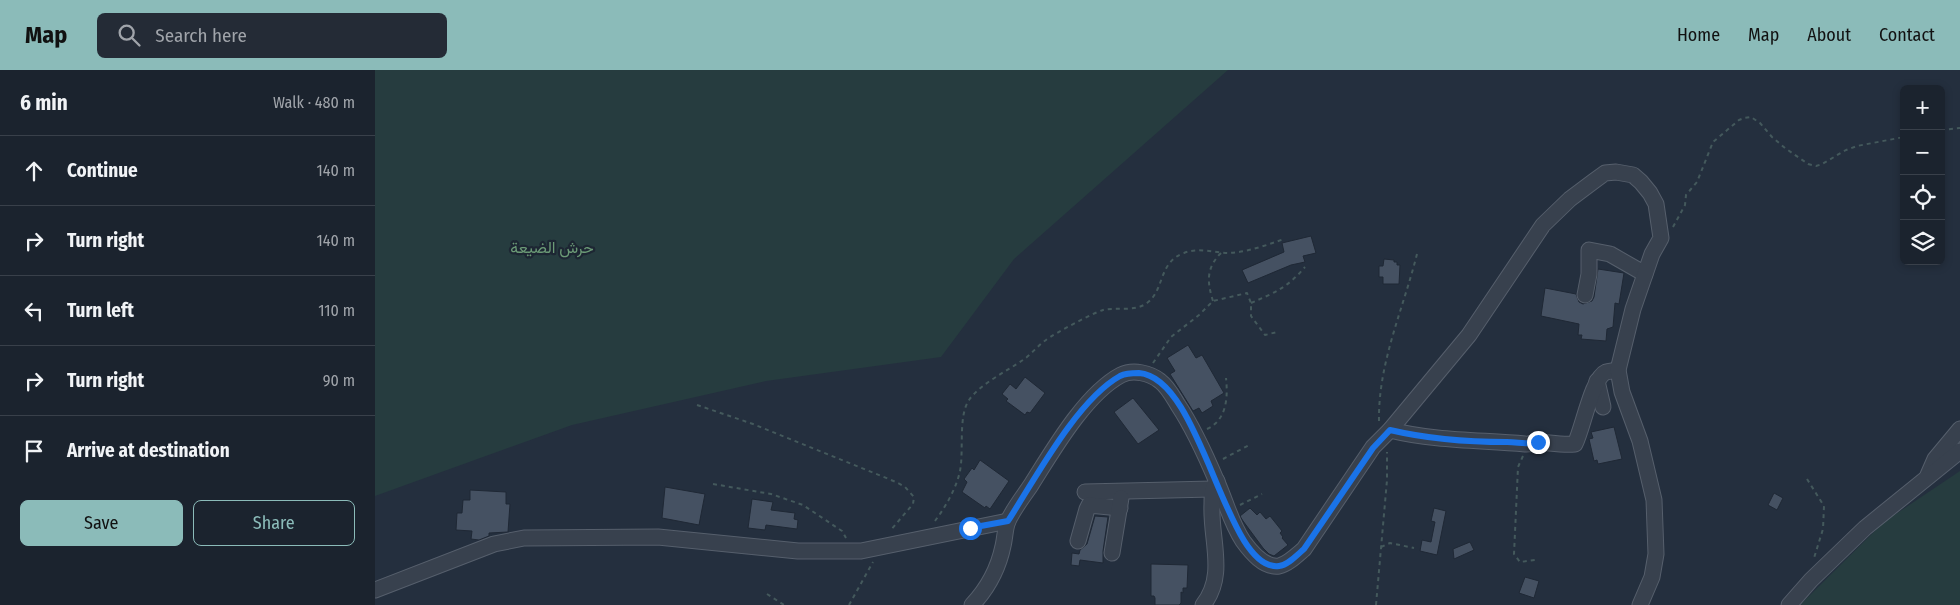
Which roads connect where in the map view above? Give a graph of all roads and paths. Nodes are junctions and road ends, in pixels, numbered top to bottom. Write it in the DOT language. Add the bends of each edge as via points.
graph roads {
  1 [pos="1960,128"];
  2 [pos="1945,130"];
  3 [pos="1900,138"];
  4 [pos="1661,238"];
  5 [pos="1284,239"];
  6 [pos="1222,252"];
  7 [pos="1417,254"];
  8 [pos="1305,267"];
  9 [pos="1645,274"];
  10 [pos="1585,295"];
  11 [pos="1213,301"];
  12 [pos="1251,303"];
  13 [pos="1277,332"];
  14 [pos="1618,370"];
  15 [pos="1146,374"];
  16 [pos="1226,378"];
  17 [pos="1597,380"];
  18 [pos="697,405"];
  19 [pos="1603,407"];
  20 [pos="1960,429"];
  21 [pos="1386,434"];
  22 [pos="1196,435"];
  23 [pos="1251,444"];
  24 [pos="1527,444"];
  25 [pos="1960,451"];
  26 [pos="1210,467"];
  27 [pos="1807,479"];
  28 [pos="1924,482"];
  29 [pos="713,484"];
  30 [pos="1215,485"];
  31 [pos="1085,492"];
  32 [pos="1122,492"];
  33 [pos="1262,494"];
  34 [pos="1120,508"];
  35 [pos="1228,510"];
  36 [pos="1008,521"];
  37 [pos="923,537"];
  38 [pos="885,540"];
  39 [pos="1078,541"];
  40 [pos="1381,547"];
  41 [pos="1414,548"];
  42 [pos="853,551"];
  43 [pos="1112,552"];
  44 [pos="1535,560"];
  45 [pos="1811,580"];
  46 [pos="375,590"];
  47 [pos="767,594"];
  48 [pos="784,605"];
  49 [pos="849,605"];
  50 [pos="971,605"];
  51 [pos="1203,605"];
  52 [pos="1376,605"];
  53 [pos="1640,605"];
  54 [pos="1789,605"];
  1 -- 2 [label="path"];
  3 -- 4 [label="path" via="1857,146 1816,166 1785,148 1751,117 1739,120 1713,142 1685,205 1670,232"];
  4 -- 9 [label="street"];
  4 -- 21 [label="street" via="1656,204 1633,175 1605,173 1594,180 1543,225 1469,335"];
  5 -- 6 [label="path" via="1262,247"];
  6 -- 11 [label="path" via="1210,268"];
  6 -- 37 [label="path" via="1185,252 1171,260 1148,302 1136,308 1102,310 1065,329 977,390 965,407 960,470 953,492"];
  7 -- 21 [label="path" via="1388,350 1379,410 1379,422"];
  8 -- 12 [label="path" via="1279,292"];
  9 -- 10 [label="street" via="1610,254 1589,250"];
  9 -- 14 [label="street"];
  11 -- 12 [label="path" via="1247,293"];
  11 -- 15 [label="path" via="1171,336"];
  12 -- 13 [label="path" via="1251,316 1265,335"];
  14 -- 17 [label="street" via="1605,372"];
  14 -- 53 [label="street" via="1621,392 1640,441 1653,500 1656,554 1652,577"];
  15 -- 22 [label="street" via="1168,389"];
  15 -- 36 [label="street" via="1122,375 1091,400 1069,426"];
  16 -- 22 [label="path" via="1228,396 1222,415 1212,427"];
  17 -- 19 [label="street"];
  17 -- 24 [label="street" via="1575,444"];
  18 -- 38 [label="path" via="753,424 905,487 913,498 913,504"];
  20 -- 28 [label="street" via="1935,459"];
  21 -- 24 [label="street"];
  21 -- 35 [label="street" via="1304,549 1279,566 1267,564 1258,557 1244,541"];
  21 -- 40 [label="path" via="1387,480"];
  22 -- 26 [label="street"];
  23 -- 26 [label="path"];
  24 -- 44 [label="path" via="1518,467 1514,554 1520,562"];
  25 -- 28 [label="street"];
  26 -- 30 [label="street"];
  27 -- 45 [label="path" via="1824,506 1823,529"];
  28 -- 45 [label="street" via="1865,528"];
  29 -- 42 [label="path" via="771,494 803,505 842,531"];
  30 -- 32 [label="street"];
  30 -- 35 [label="street"];
  30 -- 51 [label="street" via="1211,516 1217,556 1216,578 1211,595"];
  31 -- 32 [label="street"];
  32 -- 34 [label="street"];
  33 -- 35 [label="path"];
  34 -- 39 [label="street" via="1089,505"];
  34 -- 43 [label="street"];
  36 -- 37 [label="street"];
  36 -- 50 [label="street" via="994,576"];
  37 -- 38 [label="street"];
  38 -- 42 [label="street"];
  38 -- 49 [label="path"];
  40 -- 41 [label="path" via="1390,544"];
  40 -- 52 [label="path"];
  42 -- 46 [label="street" via="798,551 658,537 524,538 494,544"];
  45 -- 54 [label="street"];
  47 -- 48 [label="path"];
}
